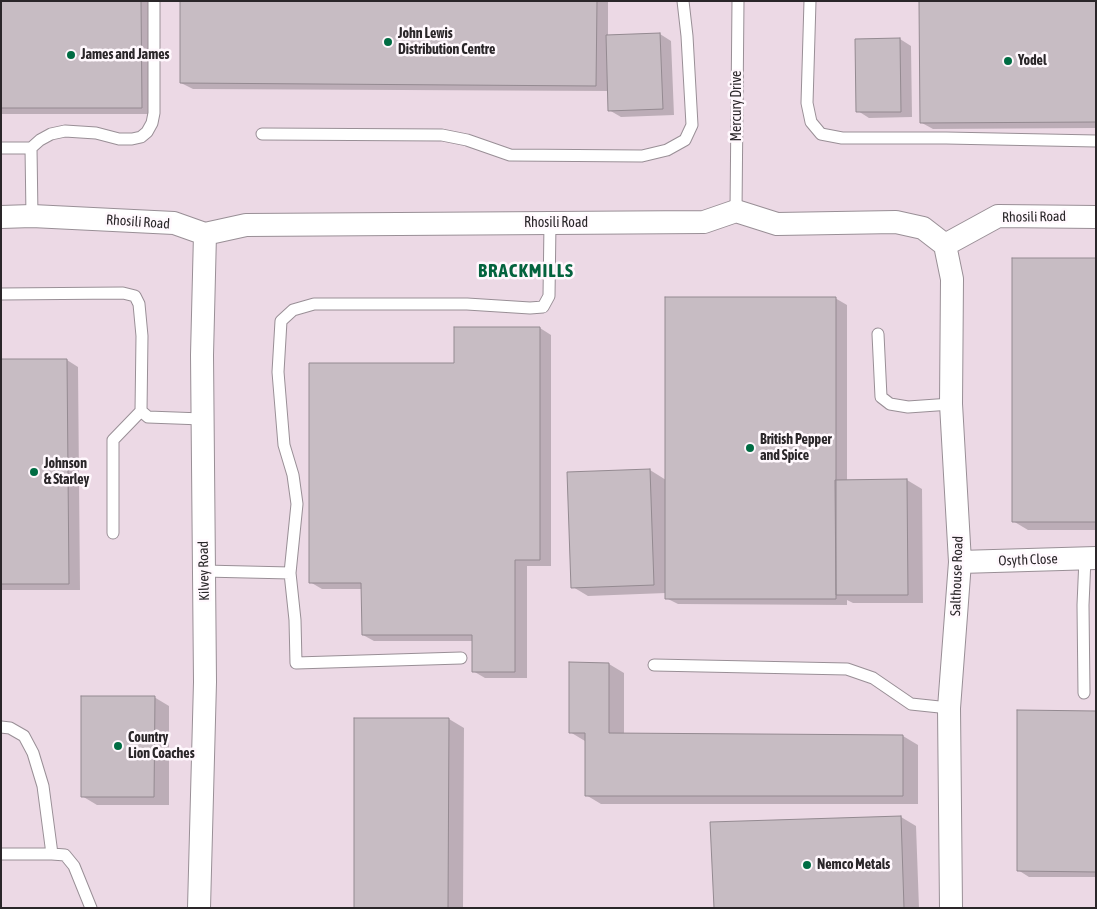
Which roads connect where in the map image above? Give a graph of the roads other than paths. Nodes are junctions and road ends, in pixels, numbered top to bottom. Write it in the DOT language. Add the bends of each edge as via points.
graph roads {
  1 [pos="154,1"];
  2 [pos="683,1"];
  3 [pos="738,1"];
  4 [pos="810,1"];
  5 [pos="262,134"];
  6 [pos="1096,141"];
  7 [pos="1,148"];
  8 [pos="31,148"];
  9 [pos="736,211"];
  10 [pos="1,216"];
  11 [pos="32,216"];
  12 [pos="1096,217"];
  13 [pos="550,223"];
  14 [pos="205,234"];
  15 [pos="945,245"];
  16 [pos="1,294"];
  17 [pos="878,334"];
  18 [pos="952,404"];
  19 [pos="141,411"];
  20 [pos="202,419"];
  21 [pos="113,533"];
  22 [pos="1090,558"];
  23 [pos="960,562"];
  24 [pos="204,571"];
  25 [pos="290,573"];
  26 [pos="461,658"];
  27 [pos="654,665"];
  28 [pos="1084,693"];
  29 [pos="950,708"];
  30 [pos="1,727"];
  31 [pos="1,854"];
  32 [pos="52,854"];
  33 [pos="91,908"];
  34 [pos="199,908"];
  35 [pos="951,908"];
  1 -- 8 [label="lane" via="154,113 147,132 141,137 119,139 96,133 58,132"];
  2 -- 5 [label="lane" via="692,125 685,140 667,150 642,156 510,155 442,135"];
  3 -- 9 [label="lane, Mercury Drive"];
  4 -- 6 [label="lane" via="807,103 811,122 821,134 842,138"];
  7 -- 8 [label="lane"];
  8 -- 11 [label="lane"];
  9 -- 13 [label="street, Rhosili Road" via="704,222"];
  9 -- 15 [label="street" via="777,224 896,222 923,228"];
  10 -- 11 [label="street, Rhosili Road"];
  11 -- 14 [label="street, Rhosili Road" via="174,223"];
  12 -- 15 [label="street, Rhosili Road" via="998,216"];
  13 -- 14 [label="street, Rhosili Road" via="246,225"];
  13 -- 25 [label="lane" via="549,296 544,307 314,304 293,310 281,321 278,372 284,445 297,504"];
  14 -- 20 [label="street, Kilvey Road"];
  15 -- 18 [label="street, Salthouse Road" via="952,279"];
  16 -- 19 [label="lane" via="124,293 135,296 139,304 142,336"];
  17 -- 18 [label="lane" via="881,397 890,404 908,407"];
  18 -- 23 [label="street, Salthouse Road"];
  19 -- 20 [label="lane" via="148,417"];
  19 -- 21 [label="lane" via="113,440"];
  20 -- 24 [label="street, Kilvey Road"];
  22 -- 23 [label="street, Osyth Close"];
  22 -- 28 [label="lane" via="1083,605"];
  23 -- 29 [label="street, Salthouse Road"];
  24 -- 25 [label="lane"];
  24 -- 34 [label="street, Kilvey Road" via="205,682"];
  25 -- 26 [label="lane" via="296,620 296,663"];
  27 -- 29 [label="lane" via="847,669 873,678 911,704"];
  29 -- 35 [label="street, Salthouse Road"];
  30 -- 32 [label="lane" via="24,736 33,753 42,786"];
  31 -- 32 [label="lane"];
  32 -- 33 [label="lane" via="65,855 74,866"];
}
